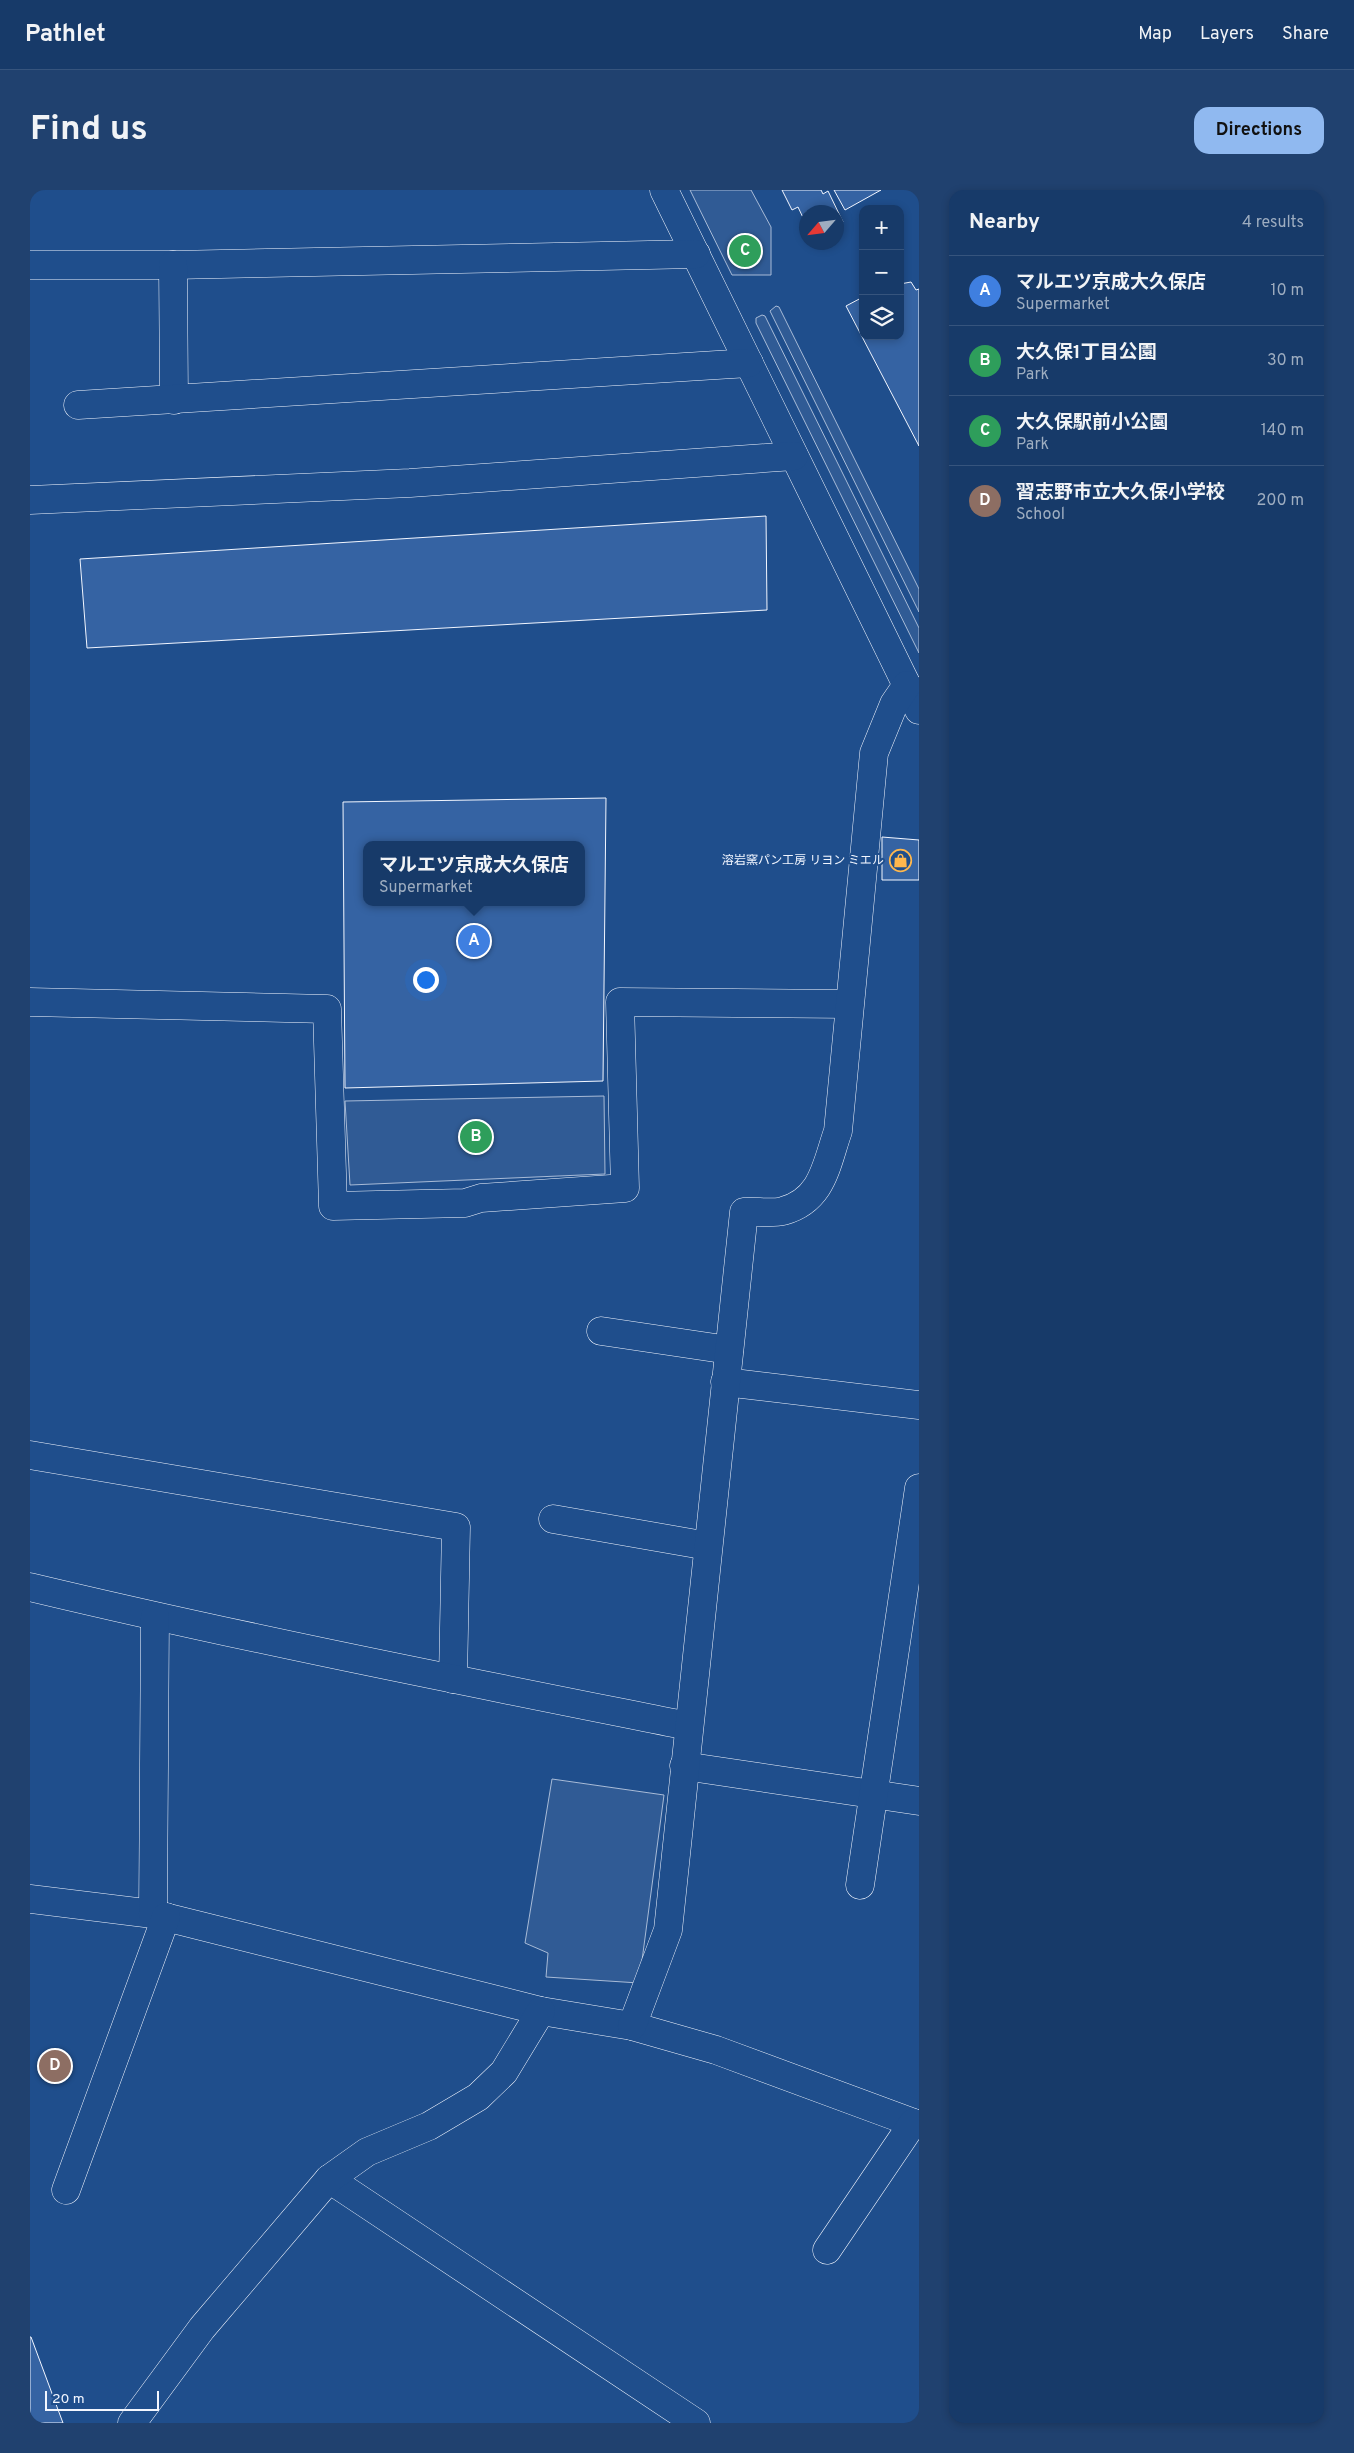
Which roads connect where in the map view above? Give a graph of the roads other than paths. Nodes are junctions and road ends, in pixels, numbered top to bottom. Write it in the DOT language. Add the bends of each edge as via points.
graph roads {
  1 [pos="664,190"];
  2 [pos="696,254"];
  3 [pos="30,265"];
  4 [pos="174,265"];
  5 [pos="748,363"];
  6 [pos="174,400"];
  7 [pos="78,405"];
  8 [pos="794,456"];
  9 [pos="30,500"];
  10 [pos="907,685"];
  11 [pos="919,710"];
  12 [pos="30,1002"];
  13 [pos="849,1004"];
  14 [pos="601,1331"];
  15 [pos="729,1350"];
  16 [pos="725,1382"];
  17 [pos="919,1405"];
  18 [pos="30,1455"];
  19 [pos="919,1488"];
  20 [pos="553,1519"];
  21 [pos="708,1546"];
  22 [pos="30,1587"];
  23 [pos="155,1617"];
  24 [pos="453,1679"];
  25 [pos="688,1726"];
  26 [pos="684,1766"];
  27 [pos="874,1795"];
  28 [pos="919,1801"];
  29 [pos="860,1884"];
  30 [pos="30,1899"];
  31 [pos="160,1915"];
  32 [pos="542,2011"];
  33 [pos="632,2026"];
  34 [pos="916,2124"];
  35 [pos="329,2179"];
  36 [pos="66,2190"];
  37 [pos="827,2250"];
  38 [pos="132,2423"];
  39 [pos="696,2423"];
  1 -- 2 [label="street"];
  2 -- 4 [label="street"];
  2 -- 5 [label="street"];
  3 -- 4 [label="street"];
  4 -- 6 [label="street"];
  5 -- 6 [label="street"];
  5 -- 8 [label="street"];
  6 -- 7 [label="street"];
  8 -- 9 [label="street" via="410,483"];
  8 -- 10 [label="street"];
  10 -- 11 [label="street"];
  10 -- 13 [label="street" via="894,704 874,753"];
  12 -- 13 [label="street" via="327,1009 333,1206 465,1203 481,1198 625,1188 620,1002"];
  13 -- 15 [label="street" via="838,1131 818,1188 803,1203 782,1211 744,1212"];
  14 -- 15 [label="street"];
  15 -- 16 [label="street"];
  16 -- 17 [label="street"];
  16 -- 21 [label="street"];
  18 -- 24 [label="street" via="456,1527"];
  19 -- 27 [label="street"];
  20 -- 21 [label="street"];
  21 -- 25 [label="street"];
  22 -- 23 [label="street"];
  23 -- 24 [label="street"];
  23 -- 31 [label="street"];
  24 -- 25 [label="street"];
  25 -- 26 [label="street"];
  26 -- 27 [label="street"];
  26 -- 33 [label="street" via="668,1930"];
  27 -- 28 [label="street"];
  27 -- 29 [label="street"];
  30 -- 31 [label="street"];
  31 -- 32 [label="street"];
  31 -- 36 [label="street"];
  32 -- 33 [label="street"];
  32 -- 35 [label="street" via="504,2072 478,2097 429,2126 367,2152"];
  33 -- 34 [label="street" via="716,2050"];
  34 -- 37 [label="street"];
  35 -- 38 [label="street" via="202,2328"];
  35 -- 39 [label="street"];
}
